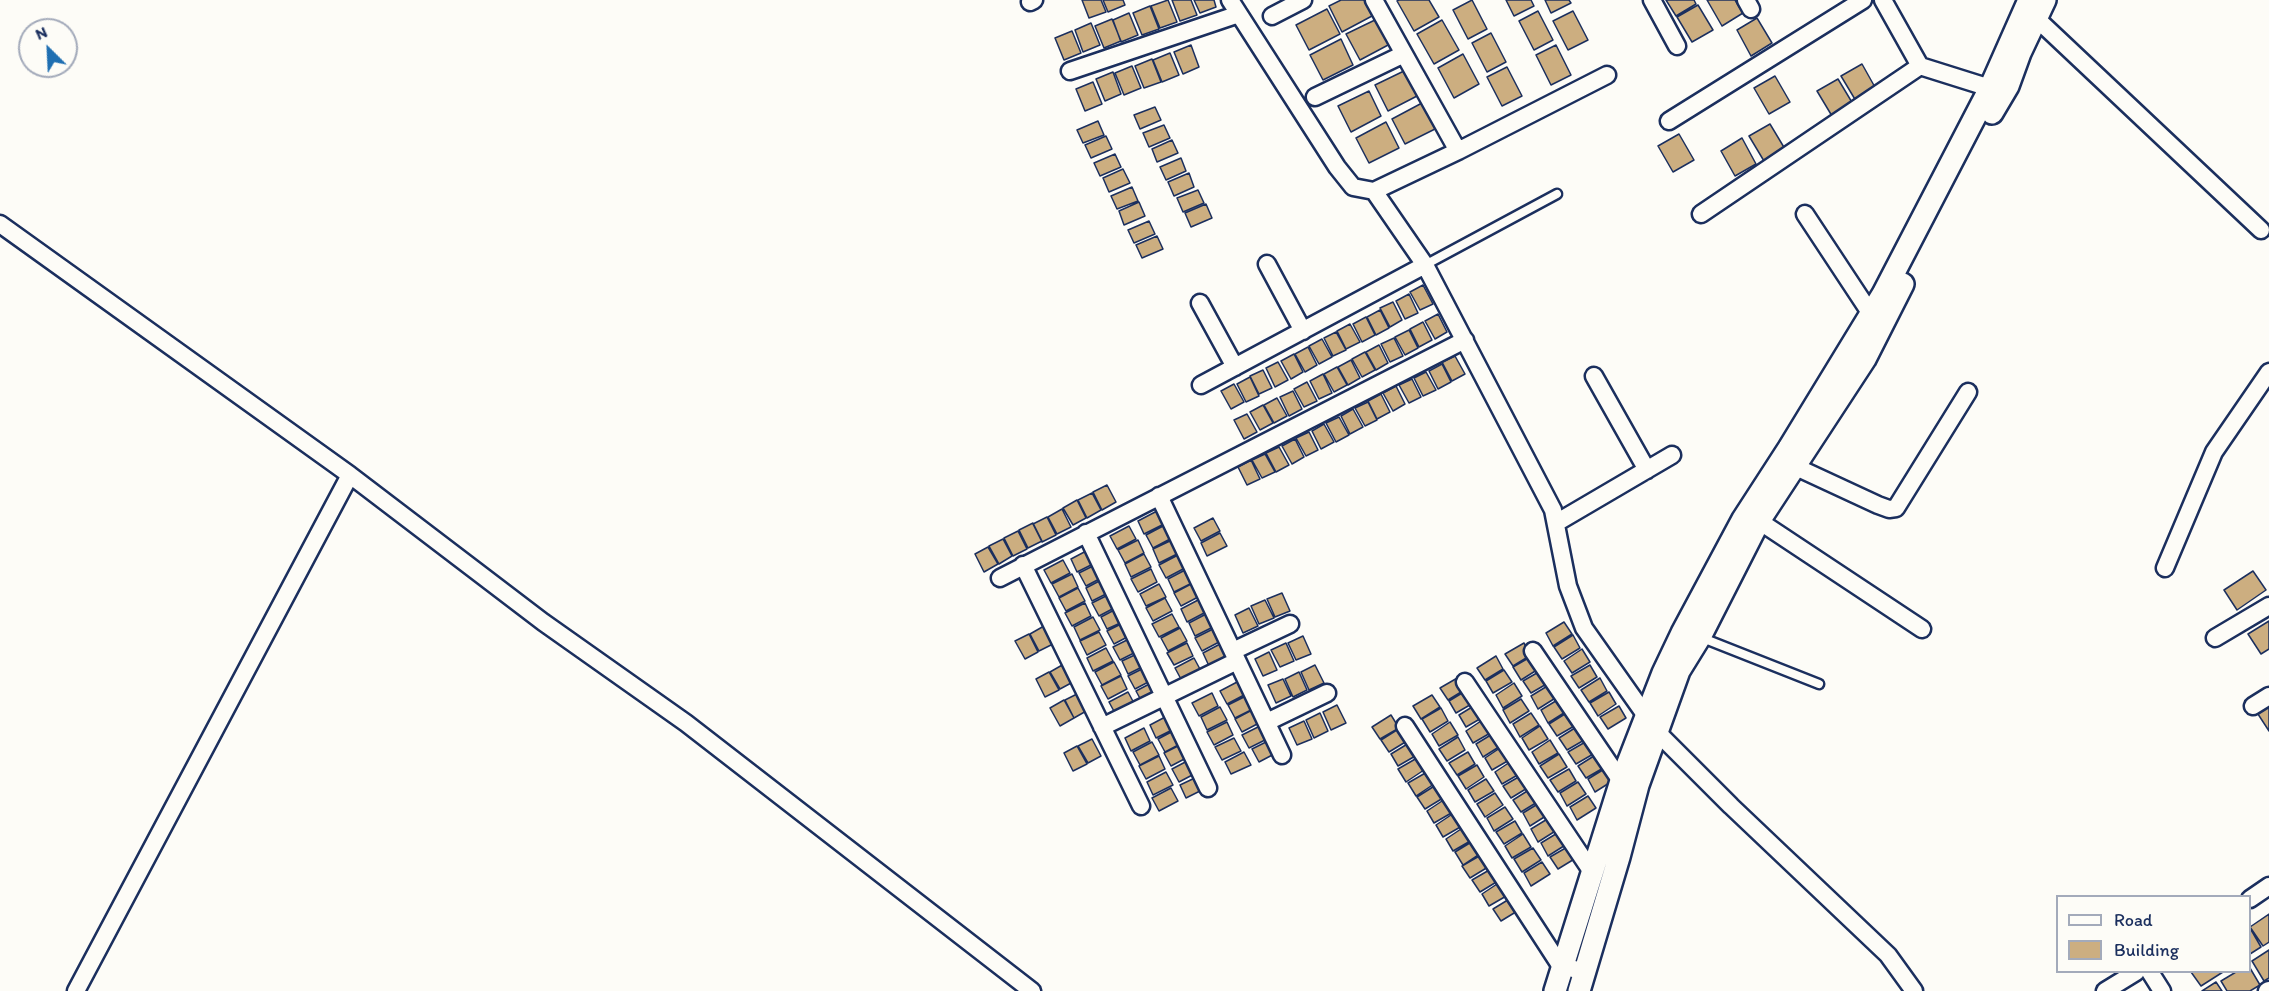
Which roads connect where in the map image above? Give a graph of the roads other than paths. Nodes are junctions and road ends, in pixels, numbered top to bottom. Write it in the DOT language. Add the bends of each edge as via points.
graph roads {
  1 [pos="1303,0"];
  2 [pos="1374,0"];
  3 [pos="1652,0"];
  4 [pos="1863,0"];
  5 [pos="1883,0"];
  6 [pos="2037,6"];
  7 [pos="1234,7"];
  8 [pos="1272,16"];
  9 [pos="1677,46"];
  10 [pos="1404,54"];
  11 [pos="1920,66"];
  12 [pos="2007,67"];
  13 [pos="1070,70"];
  14 [pos="1606,75"];
  15 [pos="1990,88"];
  16 [pos="1315,97"];
  17 [pos="1669,121"];
  18 [pos="1458,151"];
  19 [pos="1374,191"];
  20 [pos="1557,194"];
  21 [pos="1701,214"];
  22 [pos="1805,214"];
  23 [pos="0,224"];
  24 [pos="2261,230"];
  25 [pos="1267,264"];
  26 [pos="1425,265"];
  27 [pos="1200,303"];
  28 [pos="1870,314"];
  29 [pos="1303,332"];
  30 [pos="1465,340"];
  31 [pos="1235,367"];
  32 [pos="2269,372"];
  33 [pos="1594,376"];
  34 [pos="1201,385"];
  35 [pos="1968,393"];
  36 [pos="1672,455"];
  37 [pos="1796,467"];
  38 [pos="1647,470"];
  39 [pos="350,475"];
  40 [pos="1159,496"];
  41 [pos="1759,521"];
  42 [pos="1556,523"];
  43 [pos="1086,533"];
  44 [pos="1023,565"];
  45 [pos="2165,568"];
  46 [pos="1000,578"];
  47 [pos="2269,606"];
  48 [pos="1290,624"];
  49 [pos="1922,629"];
  50 [pos="1700,637"];
  51 [pos="2215,638"];
  52 [pos="1533,651"];
  53 [pos="1235,656"];
  54 [pos="1465,682"];
  55 [pos="1819,684"];
  56 [pos="1327,693"];
  57 [pos="2269,696"];
  58 [pos="1164,697"];
  59 [pos="2253,706"];
  60 [pos="1267,722"];
  61 [pos="1652,725"];
  62 [pos="1405,726"];
  63 [pos="1102,727"];
  64 [pos="1282,755"];
  65 [pos="1621,781"];
  66 [pos="1208,788"];
  67 [pos="1141,806"];
  68 [pos="1592,872"];
  69 [pos="2269,886"];
  70 [pos="2251,898"];
  71 [pos="1562,966"];
  72 [pos="2134,973"];
  73 [pos="2151,973"];
  74 [pos="1582,982"];
  75 [pos="76,991"];
  76 [pos="1032,991"];
  77 [pos="1555,991"];
  78 [pos="1914,991"];
  79 [pos="2106,991"];
  80 [pos="2162,991"];
  1 -- 8 [label="street"];
  2 -- 10 [label="street"];
  3 -- 9 [label="street"];
  4 -- 17 [label="street"];
  5 -- 11 [label="street"];
  6 -- 12 [label="street"];
  6 -- 24 [label="street"];
  7 -- 13 [label="street"];
  7 -- 19 [label="street" via="1337,167 1353,187"];
  10 -- 16 [label="street"];
  10 -- 18 [label="street"];
  11 -- 15 [label="street"];
  11 -- 21 [label="street"];
  12 -- 15 [label="street"];
  12 -- 37 [label="street" via="2008,86 1939,211 1865,359"];
  14 -- 18 [label="street"];
  15 -- 28 [label="street"];
  18 -- 19 [label="street"];
  19 -- 26 [label="street"];
  20 -- 26 [label="lane"];
  22 -- 28 [label="street"];
  23 -- 39 [label="street"];
  25 -- 29 [label="street"];
  26 -- 29 [label="street"];
  26 -- 30 [label="street"];
  27 -- 31 [label="street"];
  28 -- 61 [label="street" via="1743,519 1682,633 1663,673"];
  29 -- 31 [label="street"];
  30 -- 40 [label="street"];
  30 -- 42 [label="street" via="1553,510"];
  31 -- 34 [label="street"];
  32 -- 45 [label="street" via="2214,452"];
  33 -- 38 [label="street"];
  35 -- 37 [label="street" via="1896,508 1878,505"];
  36 -- 38 [label="street"];
  37 -- 41 [label="street"];
  38 -- 42 [label="street"];
  39 -- 75 [label="street"];
  39 -- 76 [label="street" via="543,622 686,723"];
  40 -- 43 [label="street"];
  40 -- 53 [label="street"];
  41 -- 49 [label="street"];
  41 -- 50 [label="street"];
  42 -- 61 [label="street" via="1568,586 1584,628"];
  43 -- 44 [label="street"];
  43 -- 58 [label="street"];
  44 -- 46 [label="street"];
  44 -- 63 [label="street"];
  47 -- 51 [label="street"];
  48 -- 53 [label="street"];
  50 -- 55 [label="lane"];
  50 -- 61 [label="street"];
  52 -- 65 [label="street"];
  53 -- 58 [label="street"];
  53 -- 60 [label="street"];
  54 -- 68 [label="street"];
  56 -- 60 [label="street"];
  57 -- 59 [label="street"];
  58 -- 63 [label="street"];
  58 -- 66 [label="street"];
  60 -- 64 [label="street"];
  61 -- 65 [label="street"];
  61 -- 74 [label="street" via="1648,755"];
  61 -- 78 [label="street" via="1888,955"];
  62 -- 71 [label="street"];
  63 -- 67 [label="street"];
  65 -- 68 [label="street"];
  68 -- 71 [label="street"];
  69 -- 70 [label="street"];
  71 -- 74 [label="street"];
  71 -- 77 [label="street"];
  72 -- 79 [label="street"];
  73 -- 80 [label="street"];
}
